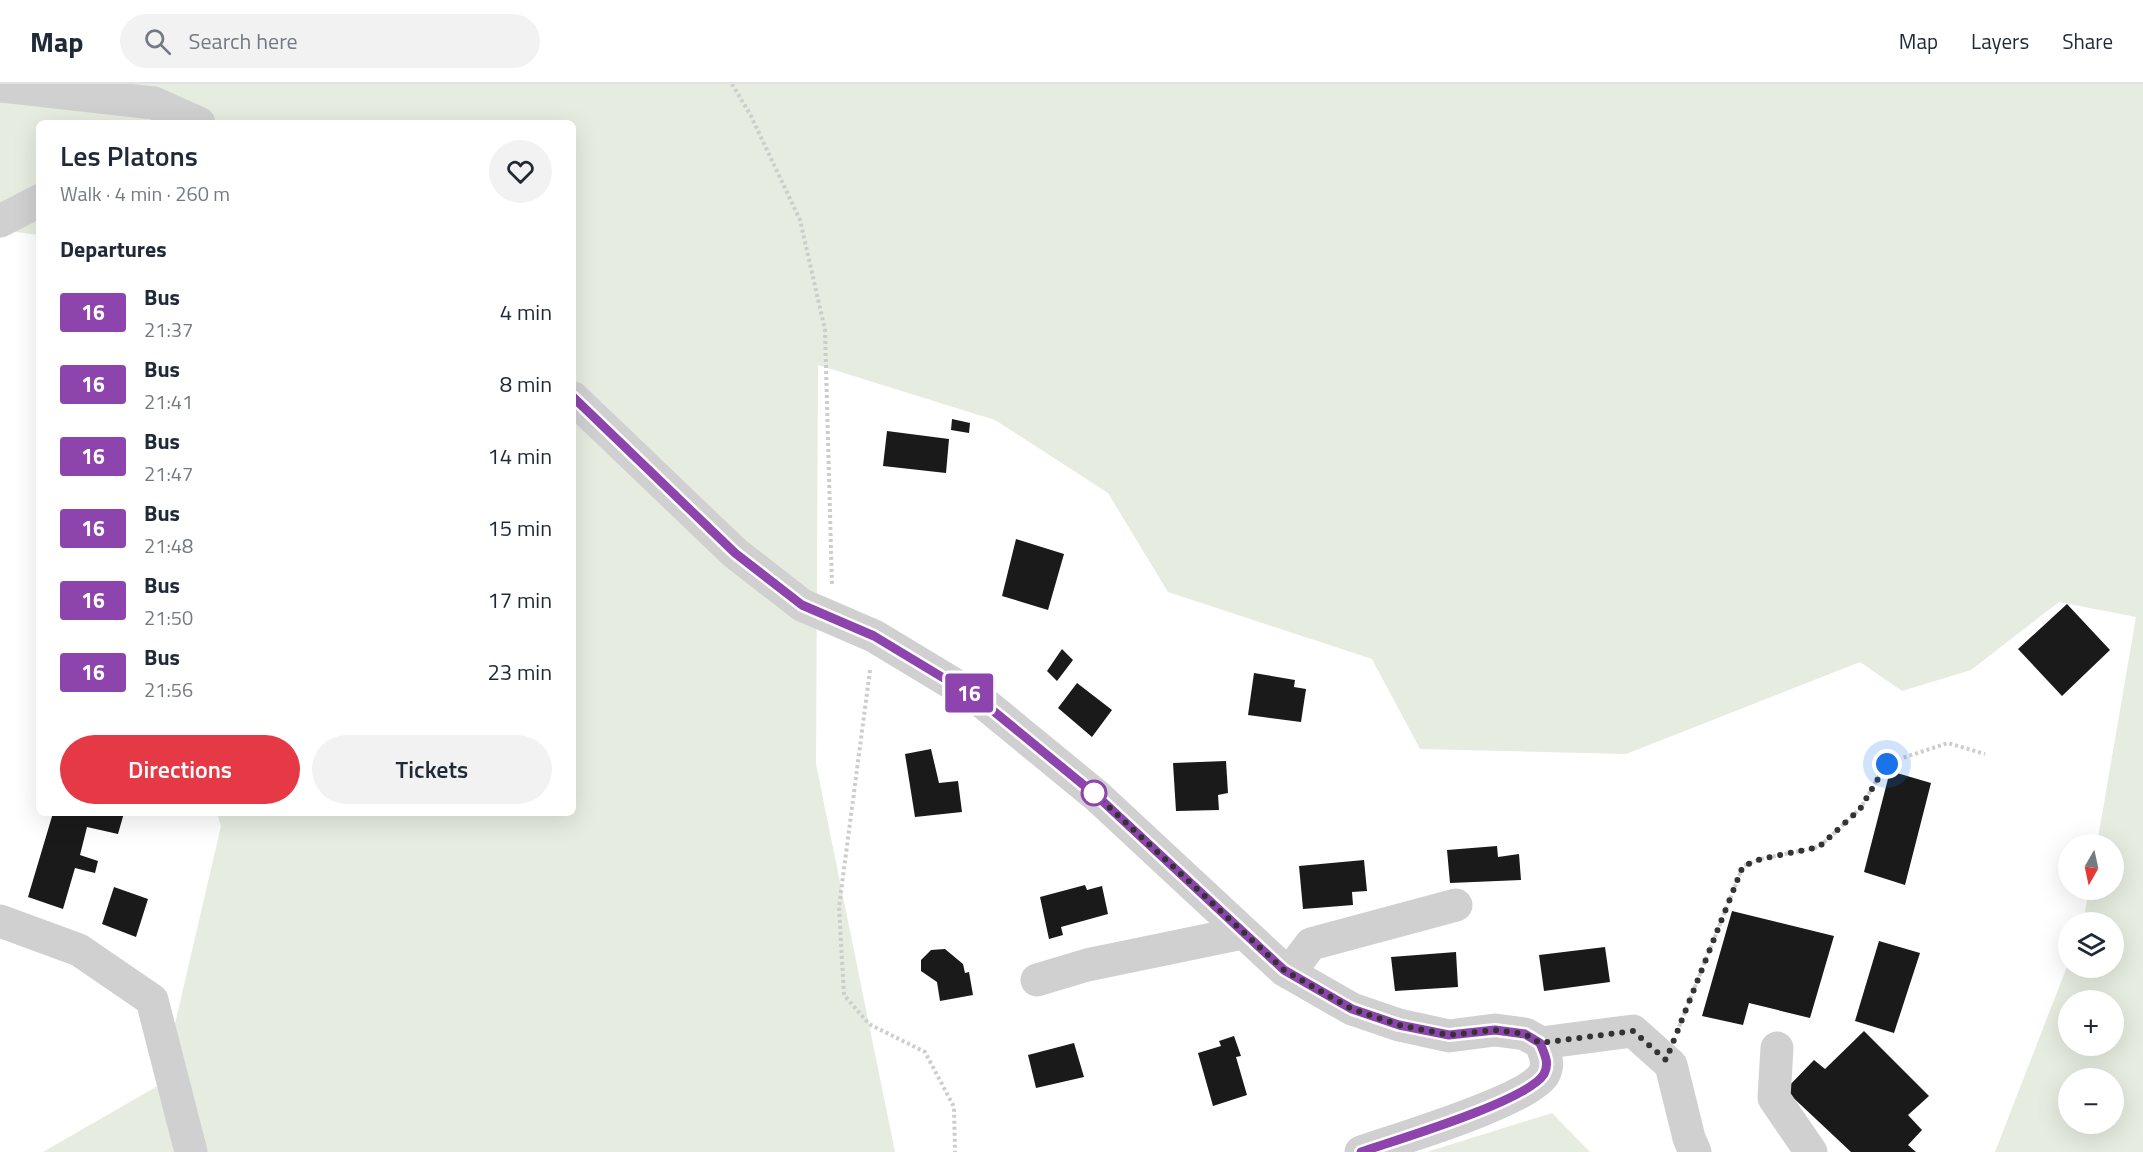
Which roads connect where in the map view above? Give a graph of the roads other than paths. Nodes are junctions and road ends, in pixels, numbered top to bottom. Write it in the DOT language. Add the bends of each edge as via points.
graph roads {
  1 [pos="0,86"];
  2 [pos="150,113"];
  3 [pos="184,120"];
  4 [pos="36,203"];
  5 [pos="0,221"];
  6 [pos="576,401"];
  7 [pos="1456,905"];
  8 [pos="0,921"];
  9 [pos="1242,933"];
  10 [pos="1289,973"];
  11 [pos="1037,980"];
  12 [pos="1540,1043"];
  13 [pos="1777,1048"];
  14 [pos="191,1152"];
  15 [pos="1361,1152"];
  16 [pos="1695,1152"];
  17 [pos="1811,1152"];
  1 -- 2 [label="street"];
  2 -- 3 [label="street"];
  4 -- 5 [label="street"];
  6 -- 9 [label="street" via="735,553 802,605 874,636 988,706 1097,796"];
  7 -- 10 [label="street" via="1311,944"];
  8 -- 14 [label="street" via="79,950 152,1000"];
  9 -- 10 [label="street"];
  9 -- 11 [label="street" via="1087,965"];
  10 -- 12 [label="street" via="1352,1009 1399,1025 1449,1035 1495,1030 1525,1034"];
  12 -- 15 [label="street" via="1547,1060 1544,1073 1530,1088"];
  12 -- 16 [label="street" via="1633,1031 1671,1065"];
  13 -- 17 [label="street" via="1774,1098"];
}
